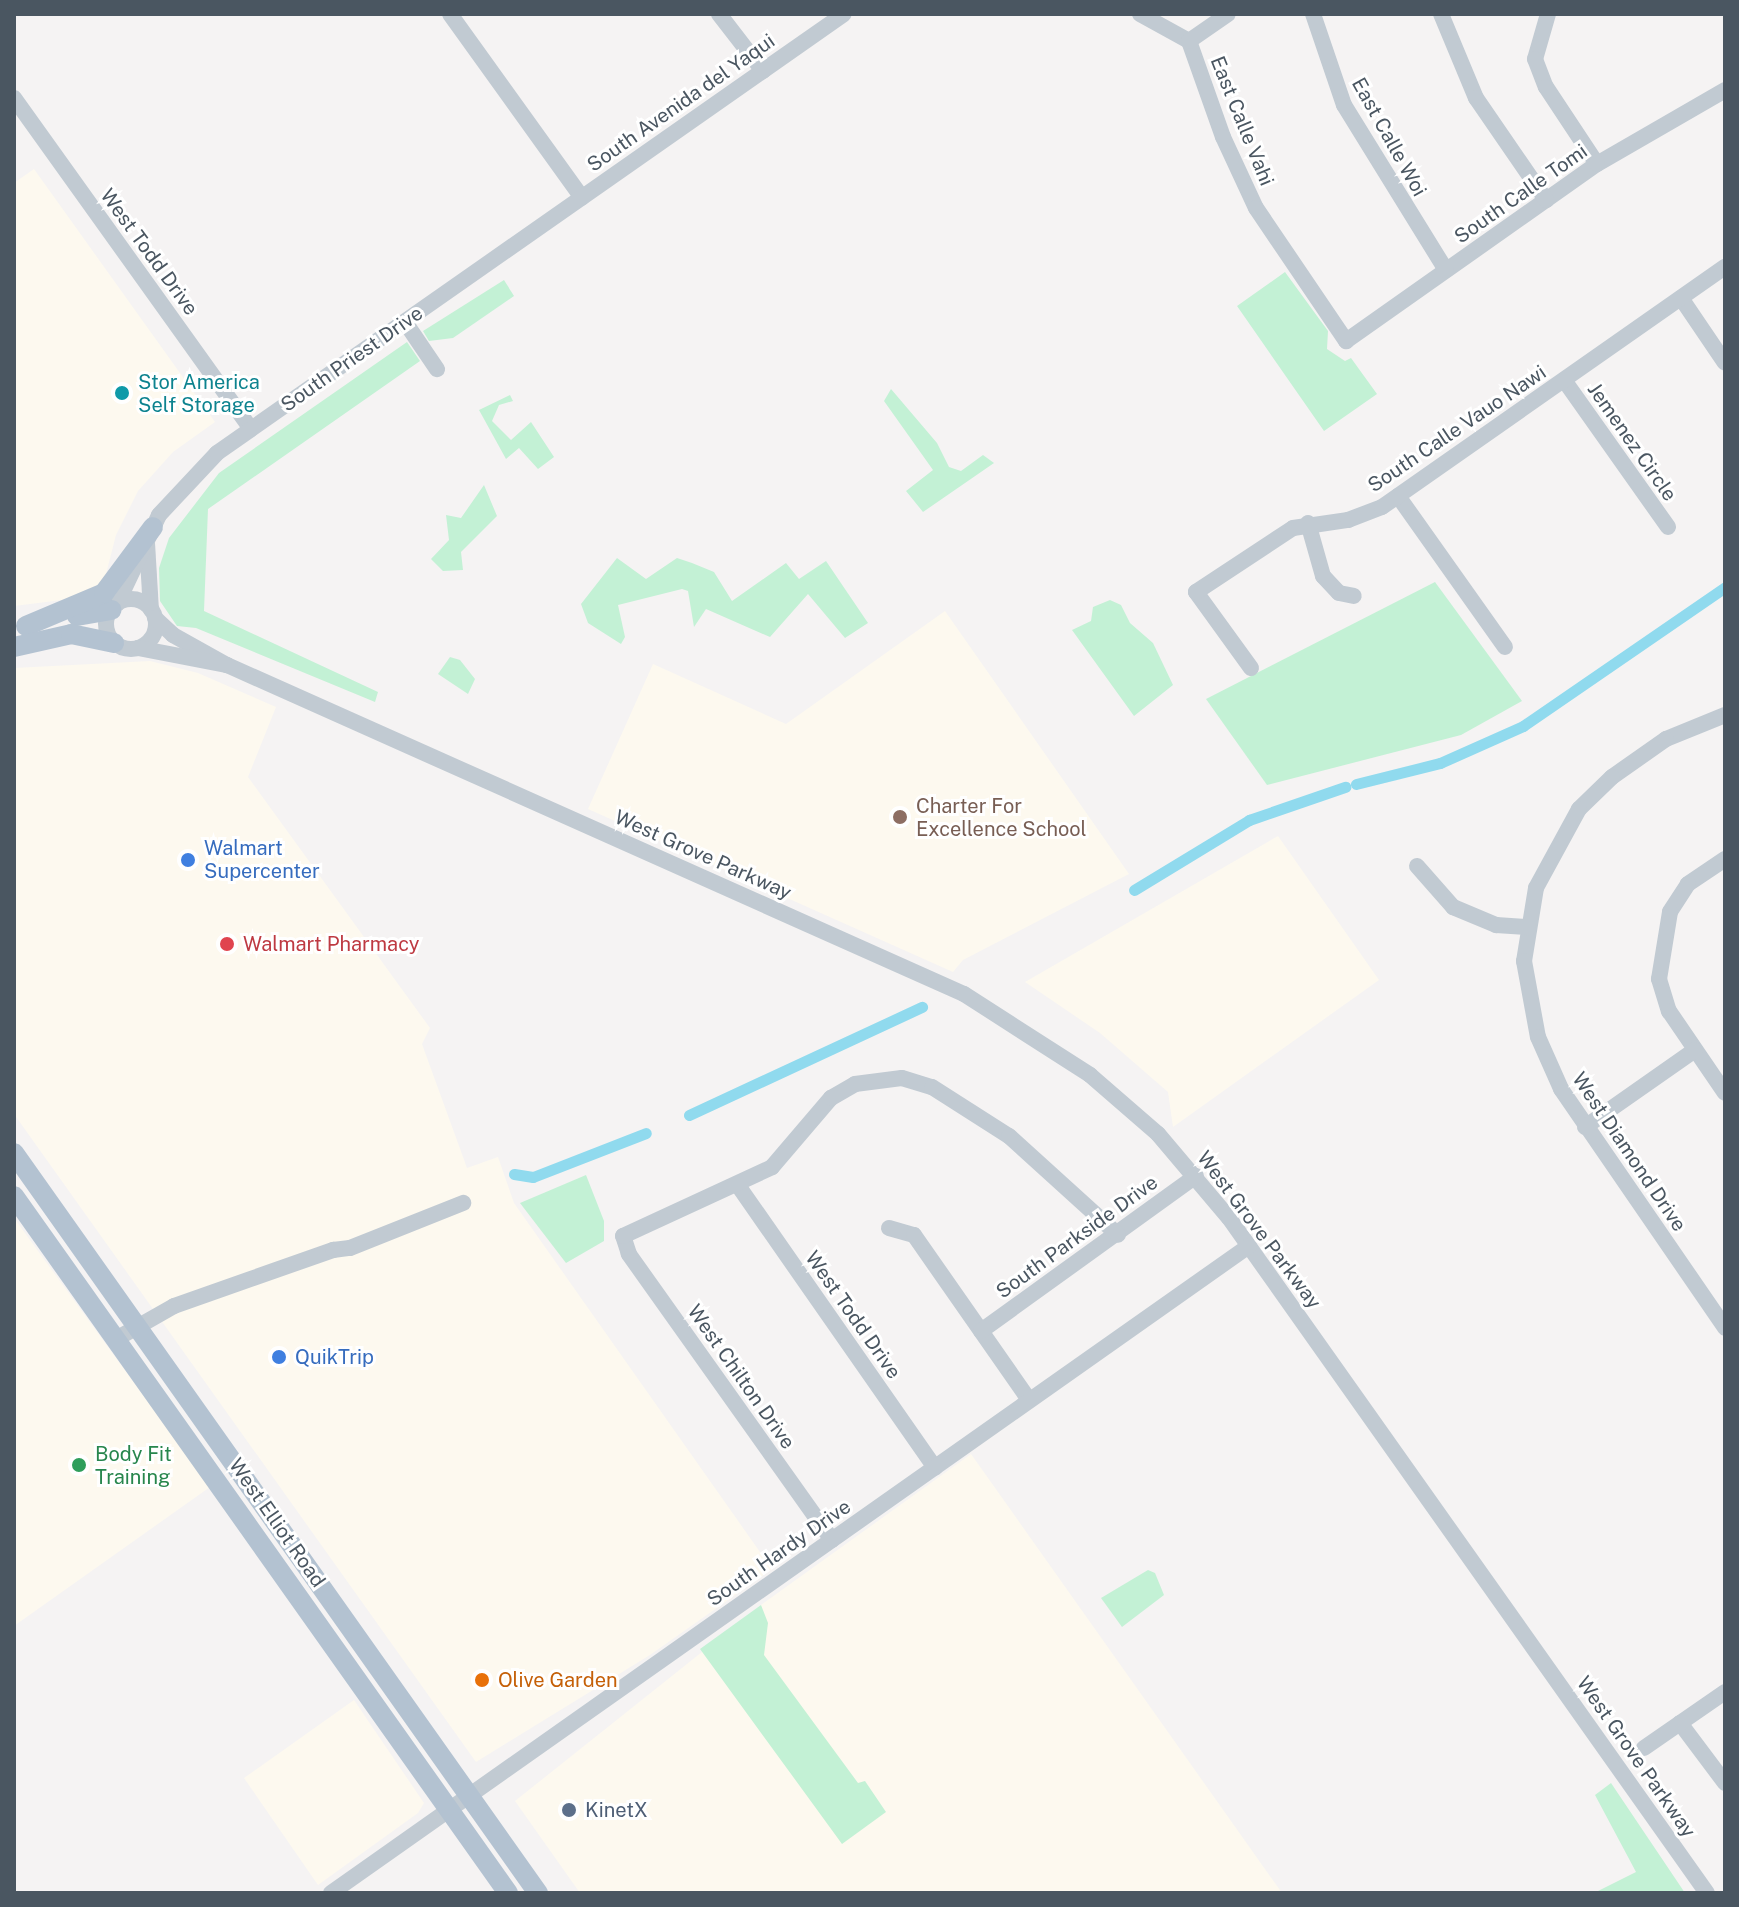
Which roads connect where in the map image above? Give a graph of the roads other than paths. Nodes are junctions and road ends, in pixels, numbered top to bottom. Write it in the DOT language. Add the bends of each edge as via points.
graph roads {
  1 [pos="450,14"];
  2 [pos="719,14"];
  3 [pos="844,14"];
  4 [pos="1140,14"];
  5 [pos="1228,14"];
  6 [pos="1313,14"];
  7 [pos="1441,14"];
  8 [pos="1548,14"];
  9 [pos="1189,41"];
  10 [pos="763,71"];
  11 [pos="1725,90"];
  12 [pos="14,98"];
  13 [pos="1597,164"];
  14 [pos="582,198"];
  15 [pos="1546,200"];
  16 [pos="1725,267"];
  17 [pos="1446,270"];
  18 [pos="1681,298"];
  19 [pos="405,322"];
  20 [pos="1346,341"];
  21 [pos="1725,363"];
  22 [pos="437,369"];
  23 [pos="1564,380"];
  24 [pos="251,429"];
  25 [pos="1398,496"];
  26 [pos="1308,523"];
  27 [pos="1668,527"];
  28 [pos="150,535"];
  29 [pos="1354,596"];
  30 [pos="114,607"];
  31 [pos="153,614"];
  32 [pos="20,627"];
  33 [pos="114,643"];
  34 [pos="14,647"];
  35 [pos="1505,647"];
  36 [pos="138,648"];
  37 [pos="227,665"];
  38 [pos="1251,668"];
  39 [pos="1725,715"];
  40 [pos="1725,859"];
  41 [pos="1417,866"];
  42 [pos="1528,927"];
  43 [pos="1695,1050"];
  44 [pos="1725,1093"];
  45 [pos="1585,1127"];
  46 [pos="14,1153"];
  47 [pos="1196,1176"];
  48 [pos="737,1184"];
  49 [pos="14,1196"];
  50 [pos="463,1203"];
  51 [pos="889,1228"];
  52 [pos="1118,1235"];
  53 [pos="1249,1246"];
  54 [pos="137,1326"];
  55 [pos="1725,1328"];
  56 [pos="981,1331"];
  57 [pos="116,1339"];
  58 [pos="1029,1400"];
  59 [pos="935,1468"];
  60 [pos="832,1540"];
  61 [pos="1725,1692"];
  62 [pos="1680,1723"];
  63 [pos="1644,1748"];
  64 [pos="1725,1783"];
  65 [pos="470,1795"];
  66 [pos="450,1809"];
  67 [pos="331,1893"];
  68 [pos="508,1893"];
  69 [pos="538,1893"];
  70 [pos="1707,1893"];
  1 -- 14 [label="street"];
  2 -- 10 [label="street"];
  3 -- 10 [label="street, South Avenida del Yaqui"];
  4 -- 9 [label="street, East Calle Vahi"];
  5 -- 9 [label="street"];
  6 -- 17 [label="street, East Calle Woi" via="1344,105"];
  7 -- 15 [label="street" via="1476,98"];
  8 -- 13 [label="street" via="1535,59 1546,87"];
  9 -- 20 [label="street, East Calle Vahi" via="1244,185 1276,242"];
  10 -- 14 [label="street, South Avenida del Yaqui"];
  11 -- 13 [label="street, South Calle Tomi"];
  12 -- 24 [label="street, West Todd Drive"];
  13 -- 15 [label="street, South Calle Tomi"];
  14 -- 19 [label="street, South Priest Drive"];
  15 -- 17 [label="street, South Calle Tomi"];
  16 -- 18 [label="street, South Calle Vauo Nawi"];
  17 -- 20 [label="street, South Calle Tomi"];
  18 -- 21 [label="street"];
  18 -- 23 [label="street, South Calle Vauo Nawi"];
  19 -- 22 [label="street"];
  19 -- 24 [label="street, South Priest Drive"];
  23 -- 25 [label="street, South Calle Vauo Nawi"];
  23 -- 27 [label="street, Jemenez Circle"];
  24 -- 28 [label="street, South Priest Drive" via="195,472"];
  25 -- 26 [label="street, South Calle Vauo Nawi" via="1348,520"];
  25 -- 35 [label="street"];
  26 -- 29 [label="street" via="1323,576 1339,593"];
  26 -- 38 [label="street, South Calle Vauo Nawi" via="1277,535 1196,592"];
  28 -- 30 [label="street, South Priest Drive"];
  28 -- 31 [label="street"];
  28 -- 32 [label="main road" via="104,593"];
  30 -- 31 [label="street" via="131,600"];
  30 -- 32 [label="main road"];
  30 -- 33 [label="street" via="107,631"];
  31 -- 36 [label="street" via="154,633"];
  31 -- 37 [label="street, West Grove Parkway"];
  33 -- 34 [label="main road" via="71,634"];
  33 -- 36 [label="street"];
  36 -- 37 [label="street, West Grove Parkway"];
  37 -- 47 [label="street, West Grove Parkway" via="957,990 1090,1075"];
  39 -- 42 [label="street" via="1666,739 1612,777 1579,809 1540,877"];
  40 -- 43 [label="street" via="1688,884 1670,912 1660,949 1659,979 1669,1011"];
  41 -- 42 [label="street" via="1453,907 1496,925"];
  42 -- 45 [label="street, West Diamond Drive" via="1524,961 1538,1037"];
  43 -- 44 [label="street"];
  43 -- 45 [label="street"];
  45 -- 55 [label="street, West Diamond Drive"];
  46 -- 54 [label="main road, West Elliot Road"];
  47 -- 52 [label="street, South Parkside Drive"];
  47 -- 53 [label="street, West Grove Parkway"];
  48 -- 52 [label="street" via="772,1167 831,1098 880,1078 932,1087 1009,1136"];
  48 -- 59 [label="street, West Todd Drive"];
  48 -- 60 [label="street, West Chilton Drive" via="623,1236 629,1254"];
  49 -- 57 [label="main road, West Elliot Road"];
  50 -- 54 [label="street" via="350,1248 174,1306"];
  51 -- 56 [label="street" via="914,1235"];
  52 -- 56 [label="street, South Parkside Drive"];
  53 -- 58 [label="street, South Hardy Drive"];
  53 -- 70 [label="street, West Grove Parkway"];
  54 -- 57 [label="street"];
  54 -- 65 [label="main road, West Elliot Road"];
  56 -- 58 [label="street"];
  57 -- 66 [label="main road, West Elliot Road"];
  58 -- 59 [label="street, South Hardy Drive"];
  59 -- 60 [label="street, South Hardy Drive"];
  60 -- 65 [label="street, South Hardy Drive"];
  61 -- 62 [label="street"];
  62 -- 63 [label="street"];
  62 -- 64 [label="street"];
  65 -- 66 [label="street, South Hardy Drive"];
  65 -- 69 [label="main road, West Elliot Road"];
  66 -- 67 [label="street, South Hardy Drive"];
  66 -- 68 [label="main road, West Elliot Road"];
}
